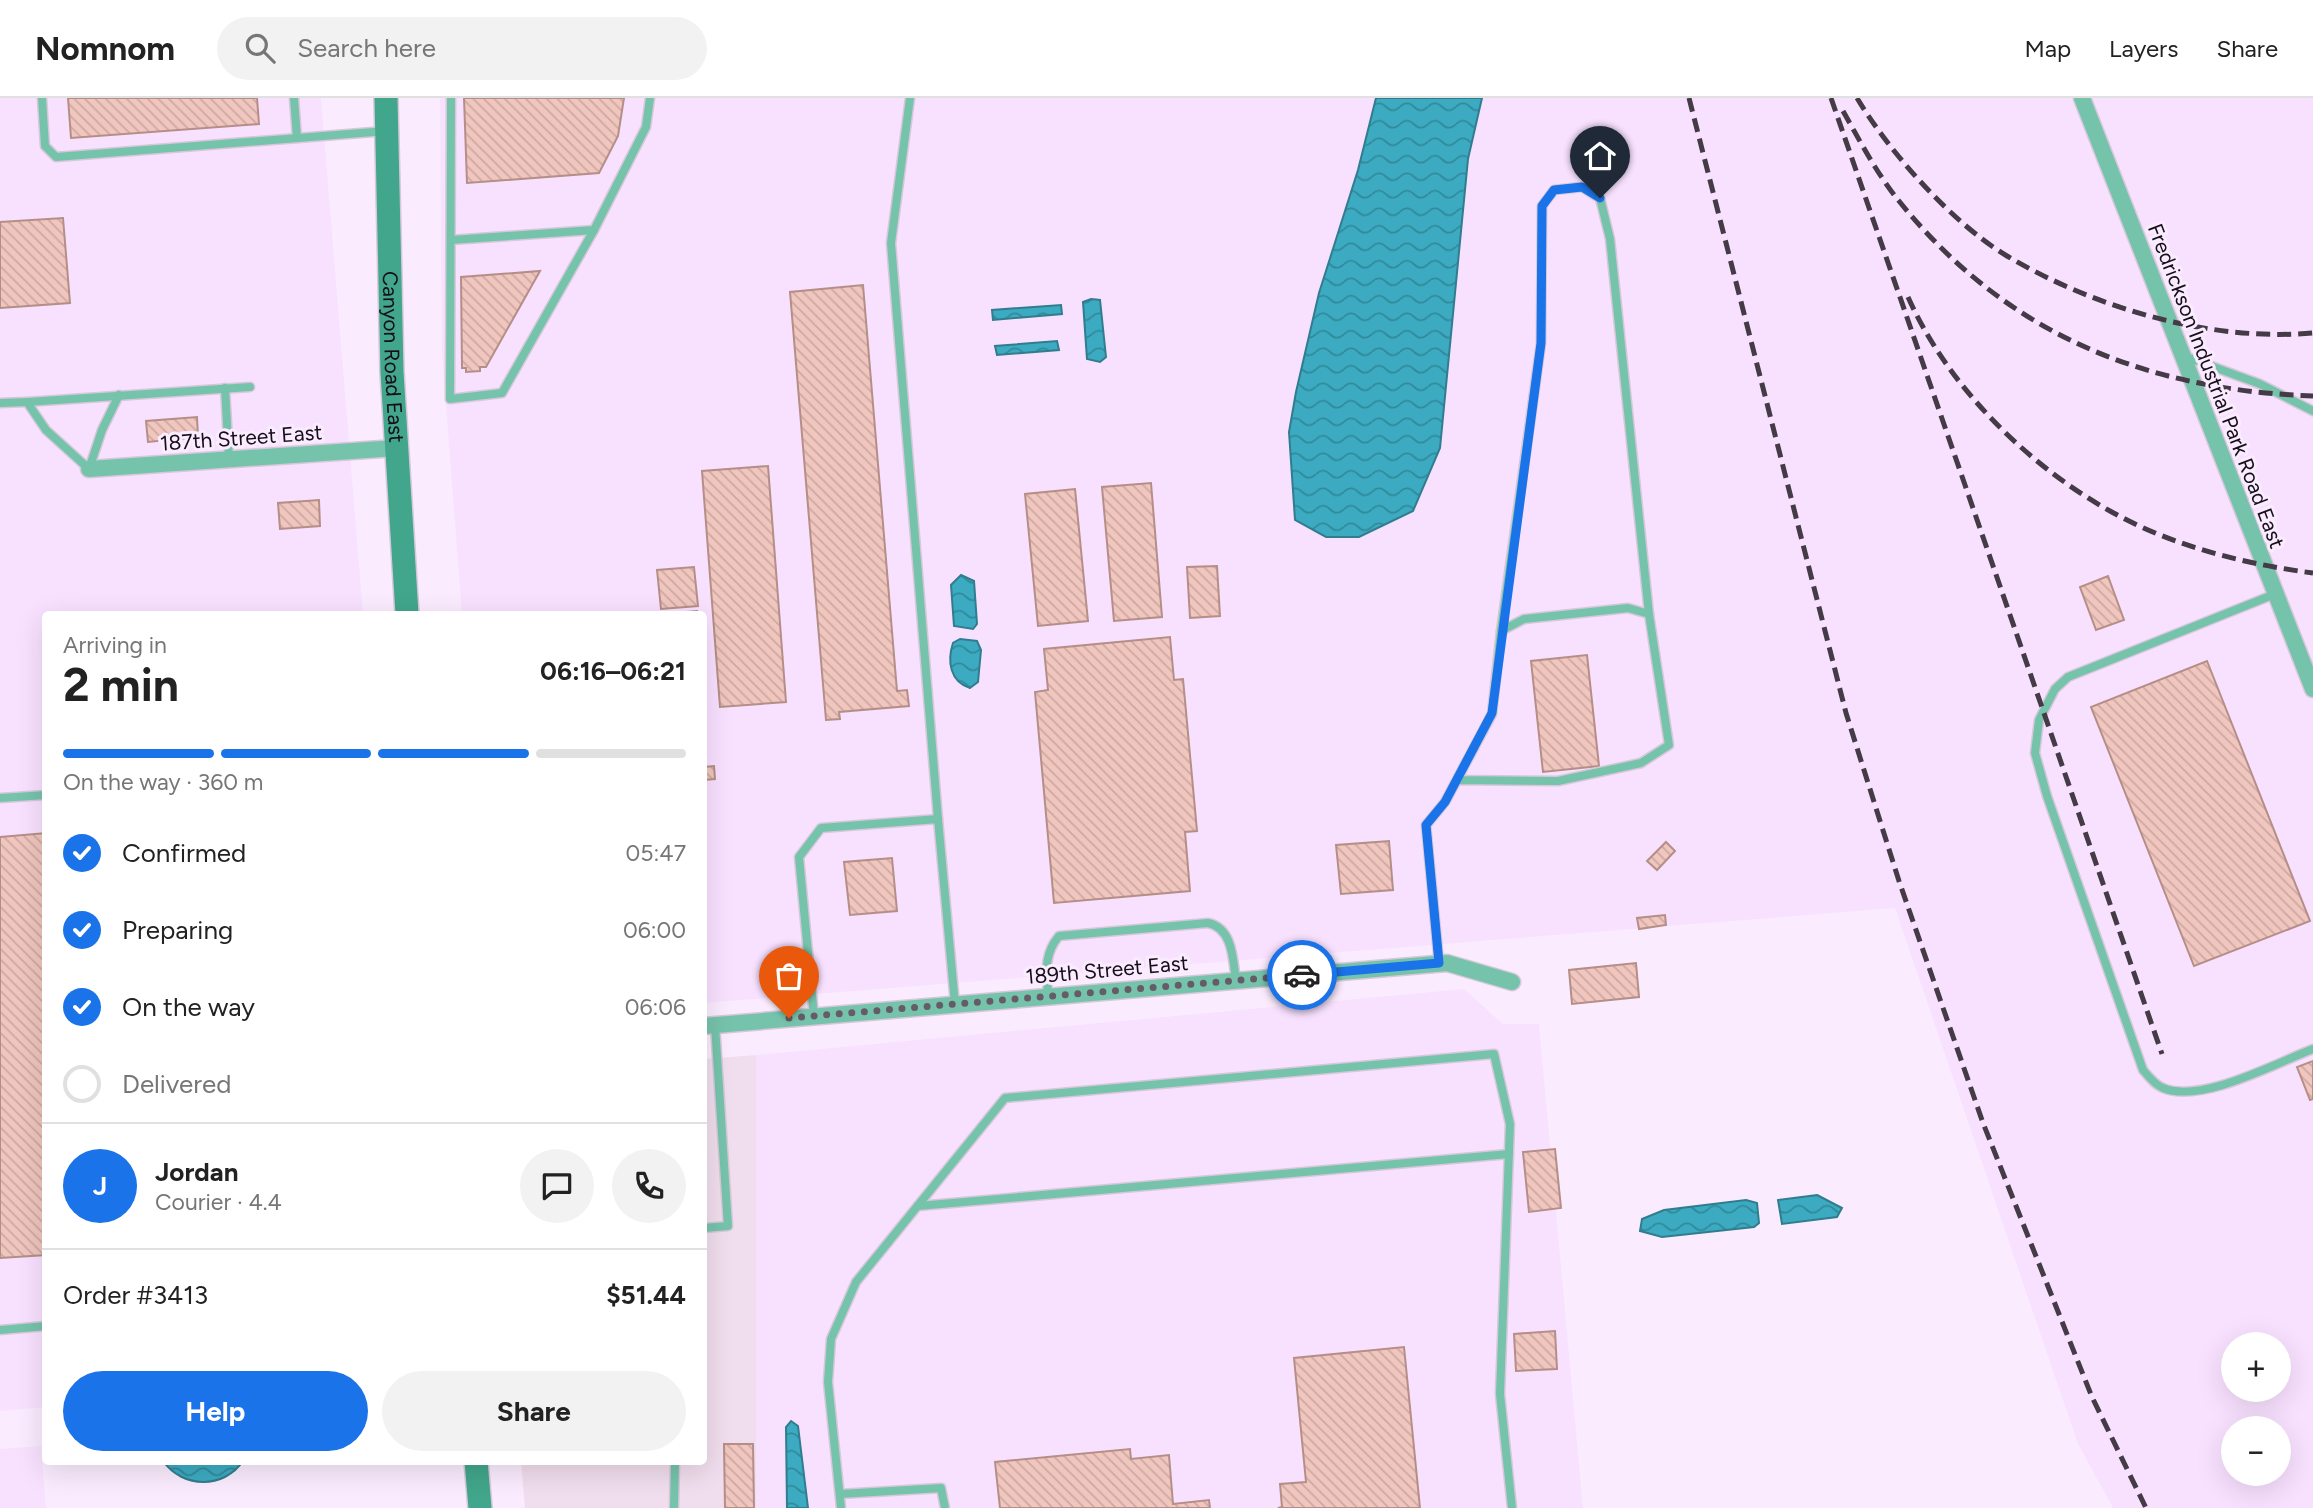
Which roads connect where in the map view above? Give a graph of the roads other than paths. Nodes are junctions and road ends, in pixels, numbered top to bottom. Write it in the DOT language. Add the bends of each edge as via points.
graph roads {
  1 [pos="42,98"];
  2 [pos="294,98"];
  3 [pos="386,98"];
  4 [pos="451,98"];
  5 [pos="650,98"];
  6 [pos="910,98"];
  7 [pos="2082,98"];
  8 [pos="386,131"];
  9 [pos="297,138"];
  10 [pos="594,230"];
  11 [pos="451,240"];
  12 [pos="2181,356"];
  13 [pos="250,387"];
  14 [pos="225,388"];
  15 [pos="119,395"];
  16 [pos="27,402"];
  17 [pos="0,403"];
  18 [pos="2313,411"];
  19 [pos="396,448"];
  20 [pos="229,459"];
  21 [pos="89,469"];
  22 [pos="2275,594"];
  23 [pos="407,611"];
  24 [pos="1649,614"];
  25 [pos="1502,631"];
  26 [pos="2313,689"];
  27 [pos="1457,780"];
  28 [pos="42,794"];
  29 [pos="0,798"];
  30 [pos="939,819"];
  31 [pos="1439,963"];
  32 [pos="1236,981"];
  33 [pos="1512,982"];
  34 [pos="1048,996"];
  35 [pos="955,1004"];
  36 [pos="814,1016"];
  37 [pos="709,1025"];
  38 [pos="2313,1049"];
  39 [pos="1509,1154"];
  40 [pos="918,1206"];
  41 [pos="707,1228"];
  42 [pos="42,1326"];
  43 [pos="0,1330"];
  44 [pos="476,1465"];
  45 [pos="675,1465"];
  46 [pos="840,1494"];
  47 [pos="480,1508"];
  48 [pos="674,1508"];
  49 [pos="841,1508"];
  50 [pos="945,1508"];
  51 [pos="1512,1508"];
  1 -- 9 [label="lane" via="45,146 57,156"];
  2 -- 9 [label="lane"];
  3 -- 8 [label="main road, Canyon Road East"];
  4 -- 11 [label="lane"];
  5 -- 10 [label="lane" via="646,127"];
  6 -- 30 [label="lane" via="891,243"];
  7 -- 12 [label="street, Fredrickson Industrial Park Road East"];
  8 -- 9 [label="lane"];
  8 -- 19 [label="main road, Canyon Road East"];
  10 -- 11 [label="lane"];
  10 -- 11 [label="lane" via="502,393 450,399"];
  12 -- 18 [label="lane" via="2260,384"];
  12 -- 22 [label="street, Fredrickson Industrial Park Road East"];
  13 -- 14 [label="lane"];
  14 -- 15 [label="lane"];
  14 -- 20 [label="lane"];
  15 -- 16 [label="lane"];
  15 -- 21 [label="lane"];
  16 -- 17 [label="lane"];
  16 -- 21 [label="lane" via="47,430"];
  19 -- 20 [label="street, 187th Street East"];
  19 -- 23 [label="main road, Canyon Road East"];
  20 -- 21 [label="street, 187th Street East"];
  22 -- 26 [label="street, Fredrickson Industrial Park Road East"];
  22 -- 38 [label="lane" via="2068,677 2048,702 2034,741 2047,796 2143,1070 2151,1081 2163,1088 2193,1092"];
  24 -- 25 [label="lane" via="1628,608 1524,619"];
  24 -- 25 [label="lane" via="1610,239 1600,198 1582,187 1554,190 1542,206 1541,343"];
  24 -- 27 [label="lane" via="1670,745 1641,763 1558,781"];
  25 -- 27 [label="lane" via="1492,713"];
  27 -- 31 [label="lane" via="1426,825"];
  28 -- 29 [label="lane"];
  30 -- 35 [label="lane"];
  30 -- 36 [label="lane" via="821,828 799,857"];
  31 -- 32 [label="street, 189th Street East"];
  31 -- 33 [label="street, 189th Street East"];
  32 -- 34 [label="street, 189th Street East"];
  32 -- 34 [label="lane" via="1232,946 1208,923 1059,936 1046,961"];
  34 -- 35 [label="street, 189th Street East"];
  35 -- 36 [label="street, 189th Street East"];
  36 -- 37 [label="street, 189th Street East"];
  37 -- 41 [label="lane" via="728,1226"];
  39 -- 40 [label="lane"];
  39 -- 40 [label="lane" via="1510,1124 1494,1054 1005,1098"];
  39 -- 51 [label="lane" via="1500,1394"];
  40 -- 46 [label="lane" via="856,1282 831,1339 828,1382"];
  42 -- 43 [label="lane"];
  44 -- 47 [label="main road"];
  45 -- 48 [label="lane"];
  46 -- 49 [label="lane"];
  46 -- 50 [label="lane" via="941,1488"];
}
